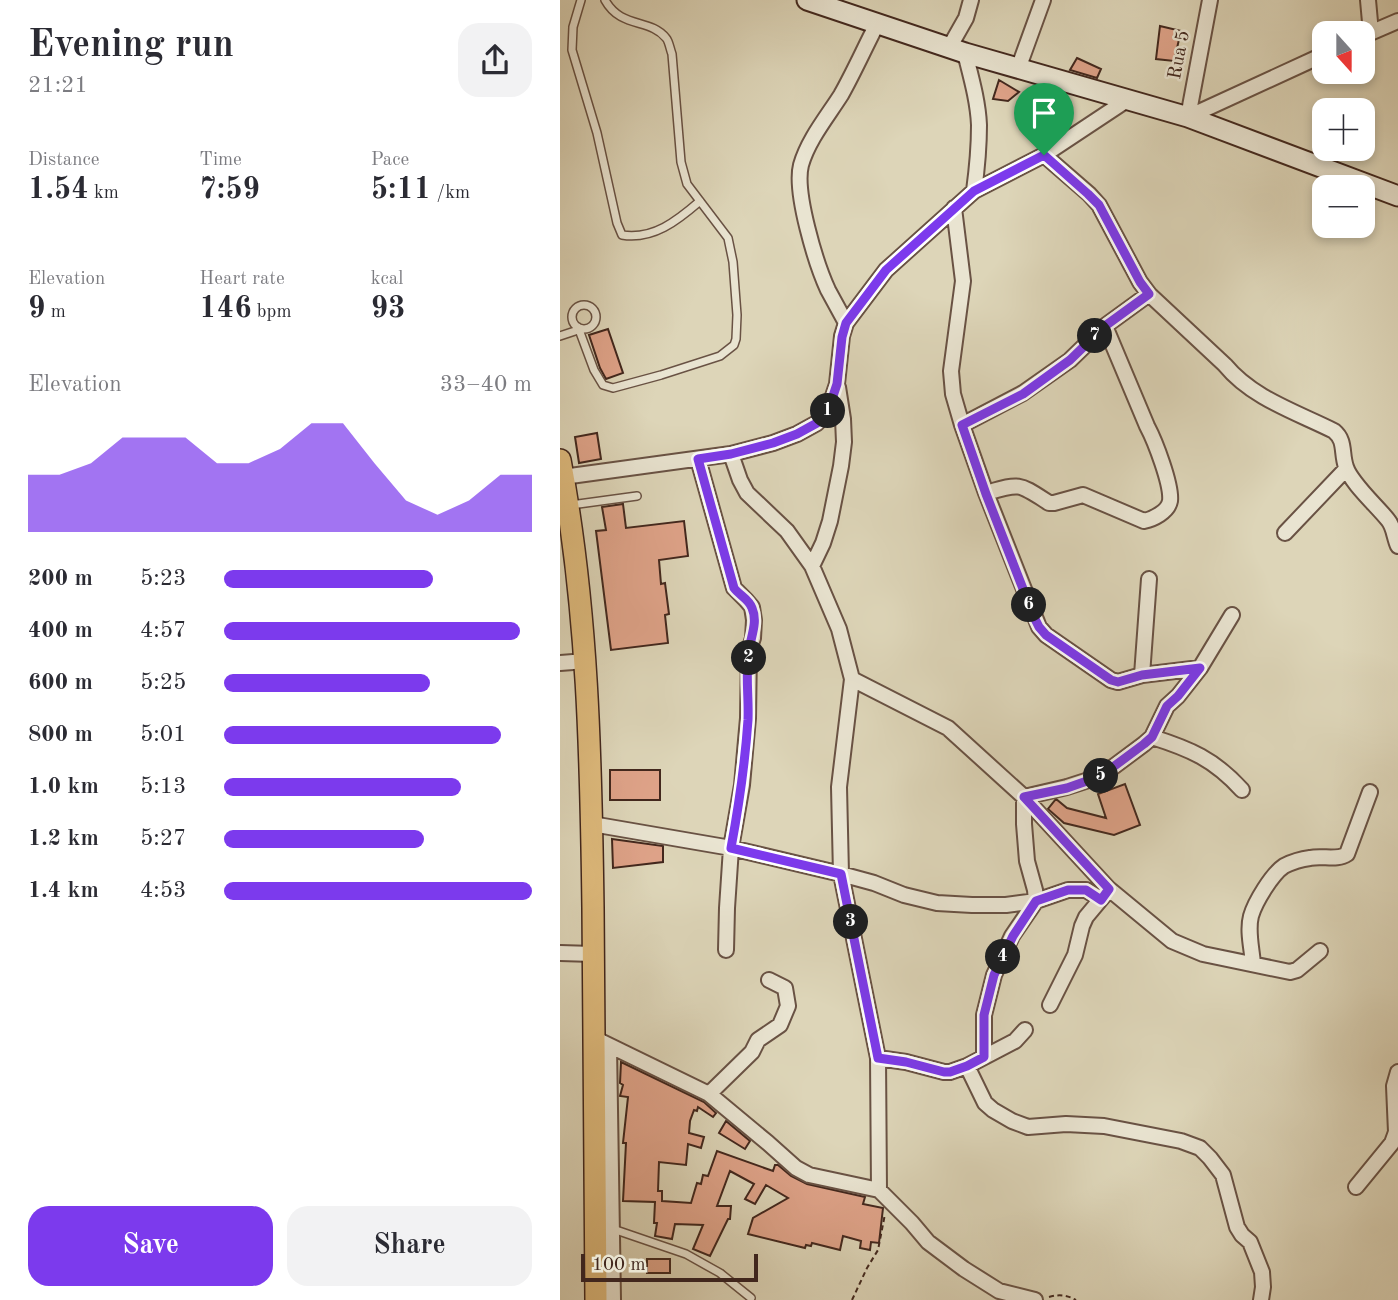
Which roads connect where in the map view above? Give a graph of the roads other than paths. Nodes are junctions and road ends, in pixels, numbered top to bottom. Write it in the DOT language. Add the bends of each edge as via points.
graph roads {
  1 [pos="582,0"];
  2 [pos="605,0"];
  3 [pos="971,0"];
  4 [pos="1043,0"];
  5 [pos="1210,0"];
  6 [pos="1368,0"];
  7 [pos="810,1"];
  8 [pos="1367,21"];
  9 [pos="1398,21"];
  10 [pos="877,24"];
  11 [pos="1376,30"];
  12 [pos="957,51"];
  13 [pos="1312,60"];
  14 [pos="1018,69"];
  15 [pos="1126,100"];
  16 [pos="1188,117"];
  17 [pos="1044,155"];
  18 [pos="974,191"];
  19 [pos="1398,196"];
  20 [pos="700,201"];
  21 [pos="954,208"];
  22 [pos="1149,294"];
  23 [pos="846,323"];
  24 [pos="1105,326"];
  25 [pos="560,336"];
  26 [pos="837,384"];
  27 [pos="962,425"];
  28 [pos="731,454"];
  29 [pos="698,459"];
  30 [pos="562,469"];
  31 [pos="1346,469"];
  32 [pos="986,494"];
  33 [pos="637,496"];
  34 [pos="566,525"];
  35 [pos="1284,533"];
  36 [pos="1398,546"];
  37 [pos="812,566"];
  38 [pos="1149,579"];
  39 [pos="1232,615"];
  40 [pos="586,661"];
  41 [pos="560,663"];
  42 [pos="1200,668"];
  43 [pos="1142,675"];
  44 [pos="852,679"];
  45 [pos="1152,737"];
  46 [pos="1242,790"];
  47 [pos="1370,792"];
  48 [pos="1024,797"];
  49 [pos="592,824"];
  50 [pos="731,848"];
  51 [pos="841,874"];
  52 [pos="1105,894"];
  53 [pos="1036,901"];
  54 [pos="726,950"];
  55 [pos="1320,951"];
  56 [pos="560,953"];
  57 [pos="593,954"];
  58 [pos="1253,964"];
  59 [pos="769,980"];
  60 [pos="1051,1005"];
  61 [pos="1025,1030"];
  62 [pos="601,1042"];
  63 [pos="984,1057"];
  64 [pos="878,1058"];
  65 [pos="967,1066"];
  66 [pos="1398,1072"];
  67 [pos="709,1094"];
  68 [pos="1396,1118"];
  69 [pos="1356,1187"];
  70 [pos="879,1190"];
  71 [pos="607,1220"];
  72 [pos="751,1298"];
  73 [pos="1041,1299"];
  74 [pos="596,1300"];
  75 [pos="613,1300"];
  76 [pos="1261,1300"];
  1 -- 20 [label="lane" via="573,27 572,50 622,235 652,233 681,218"];
  2 -- 20 [label="lane" via="615,14 667,38 681,162 687,184"];
  3 -- 12 [label="street"];
  4 -- 14 [label="street"];
  5 -- 16 [label="street, Rua 5"];
  6 -- 8 [label="street"];
  7 -- 10 [label="main road"];
  9 -- 11 [label="street"];
  10 -- 12 [label="main road"];
  10 -- 23 [label="street" via="800,167 804,211 818,262"];
  12 -- 14 [label="main road"];
  12 -- 18 [label="street" via="979,123"];
  13 -- 16 [label="street"];
  14 -- 15 [label="main road"];
  15 -- 16 [label="main road"];
  15 -- 17 [label="street"];
  16 -- 19 [label="main road"];
  17 -- 18 [label="street"];
  17 -- 22 [label="street" via="1099,205"];
  18 -- 21 [label="street"];
  20 -- 25 [label="lane" via="729,238 737,315 734,345 720,356 613,388 604,385 594,370 578,327"];
  21 -- 23 [label="street" via="886,270"];
  21 -- 27 [label="street" via="962,281 951,371"];
  22 -- 24 [label="street"];
  22 -- 31 [label="street" via="1252,391 1334,431 1342,440"];
  23 -- 26 [label="street"];
  24 -- 27 [label="street" via="1070,360 1023,394"];
  24 -- 32 [label="street" via="1163,463 1168,506 1144,521 1083,495 1049,503 1023,486"];
  26 -- 28 [label="street" via="828,411 817,423 773,443"];
  26 -- 37 [label="street" via="843,419 841,466 824,542"];
  27 -- 32 [label="street"];
  28 -- 29 [label="street"];
  28 -- 37 [label="street" via="747,493 787,531"];
  29 -- 30 [label="street"];
  29 -- 50 [label="street" via="734,588 752,607 754,620 742,785"];
  30 -- 34 [label="main road"];
  31 -- 35 [label="street"];
  31 -- 36 [label="street" via="1389,521"];
  32 -- 43 [label="street" via="1039,627 1111,680"];
  33 -- 34 [label="lane"];
  34 -- 40 [label="main road"];
  37 -- 44 [label="street" via="839,629"];
  38 -- 43 [label="street"];
  39 -- 42 [label="street"];
  40 -- 41 [label="street"];
  40 -- 49 [label="main road"];
  42 -- 43 [label="street"];
  42 -- 45 [label="street" via="1167,706"];
  44 -- 48 [label="street" via="948,728"];
  44 -- 51 [label="street" via="839,787"];
  45 -- 46 [label="street" via="1207,759"];
  45 -- 48 [label="street" via="1101,776"];
  47 -- 58 [label="street" via="1347,854 1300,860 1273,876 1251,915"];
  48 -- 52 [label="street"];
  48 -- 53 [label="street" via="1027,862"];
  49 -- 50 [label="street"];
  49 -- 57 [label="main road"];
  50 -- 51 [label="street"];
  50 -- 54 [label="street"];
  51 -- 53 [label="street" via="937,903"];
  51 -- 64 [label="street"];
  52 -- 53 [label="street" via="1068,890"];
  52 -- 58 [label="street" via="1172,941 1203,954"];
  52 -- 60 [label="street" via="1086,917 1075,955"];
  53 -- 63 [label="street" via="994,975 984,1015"];
  55 -- 58 [label="street" via="1290,972"];
  56 -- 57 [label="street"];
  57 -- 62 [label="main road"];
  59 -- 67 [label="street" via="785,988 788,1006 780,1026 758,1040 747,1058"];
  61 -- 63 [label="street"];
  62 -- 67 [label="street"];
  62 -- 71 [label="main road"];
  63 -- 65 [label="street"];
  64 -- 65 [label="street" via="944,1072"];
  64 -- 70 [label="street"];
  65 -- 76 [label="street" via="985,1103 1028,1127 1104,1126 1200,1148 1223,1175 1237,1227 1250,1242 1262,1272"];
  66 -- 68 [label="street"];
  67 -- 70 [label="street" via="808,1175"];
  68 -- 69 [label="street" via="1392,1143"];
  70 -- 73 [label="street" via="928,1242 964,1269 999,1291"];
  71 -- 72 [label="lane" via="686,1254"];
  71 -- 74 [label="main road"];
  71 -- 75 [label="street"];
}
